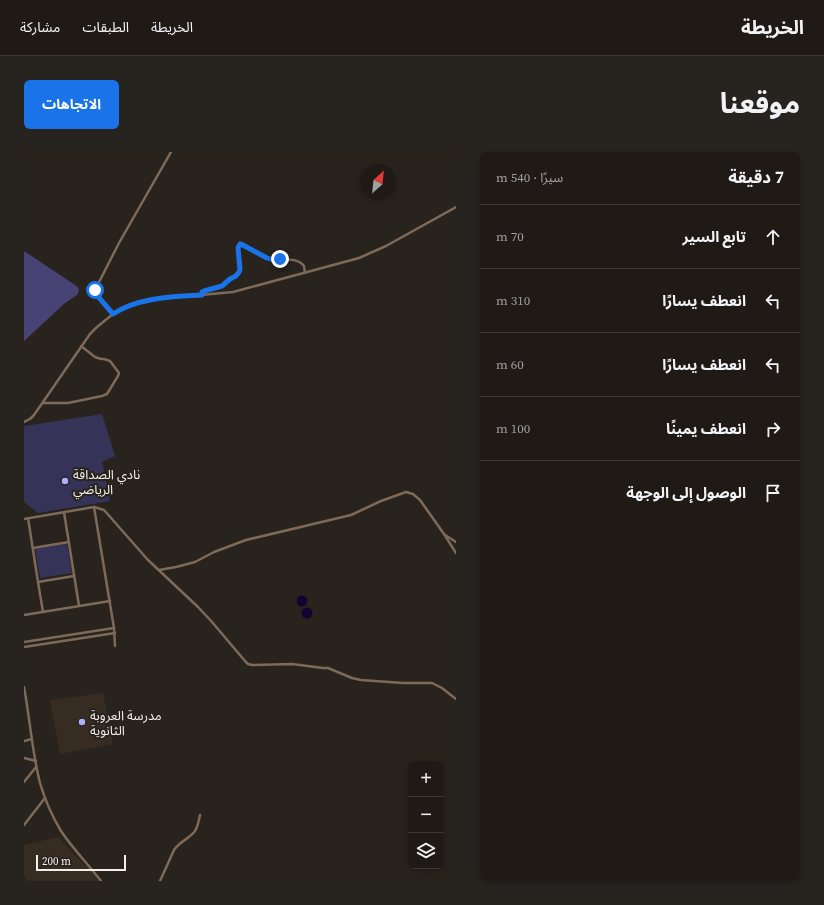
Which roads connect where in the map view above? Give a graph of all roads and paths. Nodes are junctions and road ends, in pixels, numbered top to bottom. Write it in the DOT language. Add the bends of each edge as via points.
graph roads {
  1 [pos="171,152"];
  2 [pos="456,207"];
  3 [pos="305,273"];
  4 [pos="202,295"];
  5 [pos="113,314"];
  6 [pos="81,346"];
  7 [pos="43,403"];
  8 [pos="24,422"];
  9 [pos="94,507"];
  10 [pos="64,512"];
  11 [pos="28,518"];
  12 [pos="24,519"];
  13 [pos="444,534"];
  14 [pos="69,542"];
  15 [pos="456,542"];
  16 [pos="33,548"];
  17 [pos="456,553"];
  18 [pos="159,570"];
  19 [pos="74,576"];
  20 [pos="38,582"];
  21 [pos="110,601"];
  22 [pos="79,606"];
  23 [pos="43,612"];
  24 [pos="24,615"];
  25 [pos="114,628"];
  26 [pos="115,633"];
  27 [pos="24,642"];
  28 [pos="115,646"];
  29 [pos="24,647"];
  30 [pos="24,688"];
  31 [pos="456,700"];
  32 [pos="32,740"];
  33 [pos="24,742"];
  34 [pos="24,758"];
  35 [pos="36,761"];
  36 [pos="36,767"];
  37 [pos="24,782"];
  38 [pos="45,798"];
  39 [pos="200,815"];
  40 [pos="24,826"];
  41 [pos="101,881"];
  42 [pos="160,881"];
  1 -- 5 [label="street" via="95,290"];
  2 -- 3 [label="street" via="359,258"];
  3 -- 4 [label="street" via="233,292"];
  3 -- 4 [label="street" via="300,262 270,259 240,243 239,272 222,286 204,291"];
  4 -- 5 [label="street" via="145,301"];
  5 -- 6 [label="street" via="90,334"];
  6 -- 7 [label="street"];
  6 -- 7 [label="street" via="95,357 110,361 119,373 107,394 68,403"];
  7 -- 8 [label="street" via="30,419"];
  9 -- 10 [label="street"];
  9 -- 18 [label="street" via="104,510"];
  9 -- 21 [label="street"];
  10 -- 11 [label="street"];
  10 -- 14 [label="street"];
  11 -- 12 [label="street"];
  11 -- 16 [label="street"];
  13 -- 15 [label="street"];
  13 -- 17 [label="street"];
  13 -- 18 [label="street" via="420,500 406,492 351,515 246,540 194,562"];
  14 -- 16 [label="street"];
  14 -- 19 [label="street"];
  16 -- 20 [label="street"];
  18 -- 31 [label="street" via="205,614 248,664 292,664 328,668 361,680 432,683"];
  19 -- 20 [label="street"];
  19 -- 22 [label="street"];
  20 -- 23 [label="street"];
  21 -- 22 [label="street"];
  21 -- 25 [label="street"];
  22 -- 23 [label="street"];
  23 -- 24 [label="street"];
  25 -- 26 [label="street"];
  25 -- 27 [label="street"];
  26 -- 28 [label="street"];
  26 -- 29 [label="street"];
  30 -- 32 [label="street"];
  32 -- 33 [label="street"];
  32 -- 35 [label="street"];
  34 -- 35 [label="street"];
  35 -- 36 [label="street"];
  36 -- 37 [label="street"];
  36 -- 38 [label="street"];
  38 -- 40 [label="street"];
  38 -- 41 [label="street" via="61,830"];
  39 -- 42 [label="street" via="195,831 174,850"];
}
